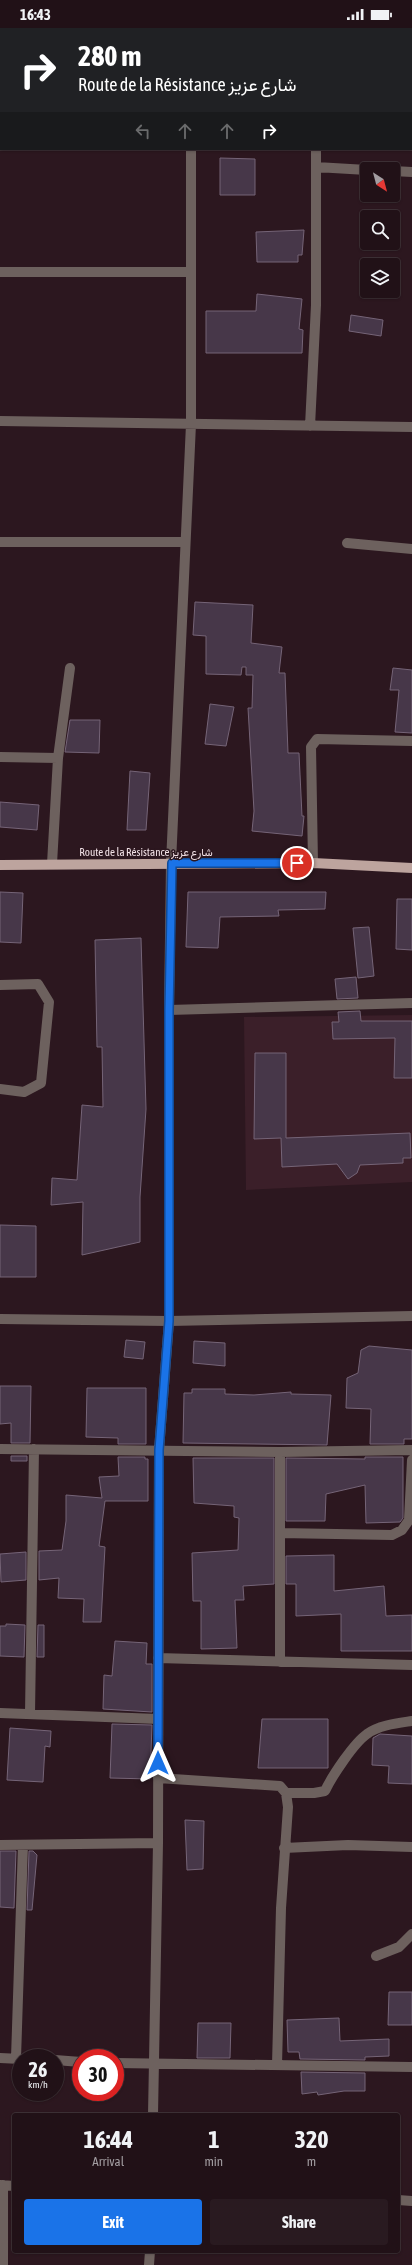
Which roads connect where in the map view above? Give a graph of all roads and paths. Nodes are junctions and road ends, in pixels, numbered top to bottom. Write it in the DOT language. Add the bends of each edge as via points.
graph roads {
  1 [pos="191,150"];
  2 [pos="316,150"];
  3 [pos="316,167"];
  4 [pos="360,170"];
  5 [pos="400,171"];
  6 [pos="412,172"];
  7 [pos="0,272"];
  8 [pos="191,272"];
  9 [pos="0,421"];
  10 [pos="191,424"];
  11 [pos="310,426"];
  12 [pos="412,427"];
  13 [pos="0,542"];
  14 [pos="185,542"];
  15 [pos="348,543"];
  16 [pos="412,549"];
  17 [pos="70,668"];
  18 [pos="412,741"];
  19 [pos="0,757"];
  20 [pos="58,758"];
  21 [pos="172,863"];
  22 [pos="313,863"];
  23 [pos="0,864"];
  24 [pos="52,864"];
  25 [pos="412,868"];
  26 [pos="0,985"];
  27 [pos="412,1003"];
  28 [pos="169,1010"];
  29 [pos="0,1089"];
  30 [pos="412,1316"];
  31 [pos="0,1318"];
  32 [pos="169,1321"];
  33 [pos="0,1449"];
  34 [pos="34,1449"];
  35 [pos="159,1450"];
  36 [pos="412,1450"];
  37 [pos="280,1452"];
  38 [pos="412,1460"];
  39 [pos="280,1533"];
  40 [pos="158,1658"];
  41 [pos="280,1662"];
  42 [pos="412,1665"];
  43 [pos="0,1713"];
  44 [pos="30,1714"];
  45 [pos="158,1719"];
  46 [pos="412,1721"];
  47 [pos="158,1778"];
  48 [pos="286,1793"];
  49 [pos="158,1843"];
  50 [pos="0,1845"];
  51 [pos="23,1845"];
  52 [pos="412,1847"];
  53 [pos="284,1848"];
  54 [pos="412,1934"];
  55 [pos="376,1956"];
  56 [pos="18,2049"];
  57 [pos="0,2058"];
  58 [pos="12,2059"];
  59 [pos="124,2063"];
  60 [pos="154,2065"];
  61 [pos="277,2065"];
  62 [pos="412,2067"];
  63 [pos="153,2113"];
  64 [pos="1,2185"];
  65 [pos="12,2186"];
  66 [pos="400,2200"];
  67 [pos="412,2201"];
  68 [pos="150,2253"];
  69 [pos="3,2265"];
  70 [pos="149,2265"];
  1 -- 8 [label="street"];
  2 -- 3 [label="street"];
  3 -- 4 [label="street"];
  3 -- 11 [label="street" via="316,305"];
  5 -- 6 [label="street"];
  7 -- 8 [label="street"];
  8 -- 10 [label="street"];
  9 -- 10 [label="street"];
  10 -- 11 [label="street"];
  10 -- 14 [label="street"];
  11 -- 12 [label="street"];
  13 -- 14 [label="street"];
  14 -- 21 [label="street"];
  15 -- 16 [label="street"];
  17 -- 20 [label="street"];
  18 -- 22 [label="street" via="316,739 311,747"];
  19 -- 20 [label="street"];
  20 -- 24 [label="street"];
  21 -- 22 [label="main road, Route de la Résistance شارع عزيز"];
  21 -- 24 [label="main road, Route de la Résistance شارع عزيز"];
  21 -- 28 [label="street"];
  22 -- 25 [label="main road, Route de la Résistance شارع عزيز"];
  23 -- 24 [label="main road, Route de la Résistance شارع عزيز"];
  26 -- 29 [label="street" via="38,984 49,1002 41,1083 24,1092"];
  27 -- 28 [label="street"];
  28 -- 32 [label="street"];
  30 -- 32 [label="street"];
  31 -- 32 [label="street"];
  32 -- 35 [label="street"];
  33 -- 34 [label="street"];
  34 -- 35 [label="street"];
  34 -- 44 [label="street"];
  35 -- 37 [label="street"];
  35 -- 40 [label="street"];
  36 -- 37 [label="street"];
  37 -- 39 [label="street"];
  38 -- 39 [label="street" via="409,1520 402,1530 392,1535"];
  39 -- 41 [label="street"];
  40 -- 41 [label="street"];
  40 -- 45 [label="street"];
  41 -- 42 [label="street"];
  43 -- 44 [label="street"];
  44 -- 45 [label="street"];
  45 -- 47 [label="street"];
  46 -- 48 [label="street" via="368,1733 334,1773 325,1791"];
  47 -- 48 [label="street" via="280,1786"];
  47 -- 49 [label="street"];
  48 -- 53 [label="street" via="288,1807"];
  49 -- 51 [label="street"];
  49 -- 60 [label="street"];
  50 -- 51 [label="street"];
  51 -- 56 [label="street"];
  52 -- 53 [label="street"];
  53 -- 61 [label="street"];
  54 -- 55 [label="street" via="399,1947"];
  57 -- 58 [label="street"];
  59 -- 60 [label="street"];
  60 -- 61 [label="street"];
  60 -- 63 [label="street"];
  61 -- 62 [label="street"];
  64 -- 65 [label="street"];
  64 -- 69 [label="street"];
  66 -- 67 [label="street"];
  68 -- 70 [label="street"];
}
